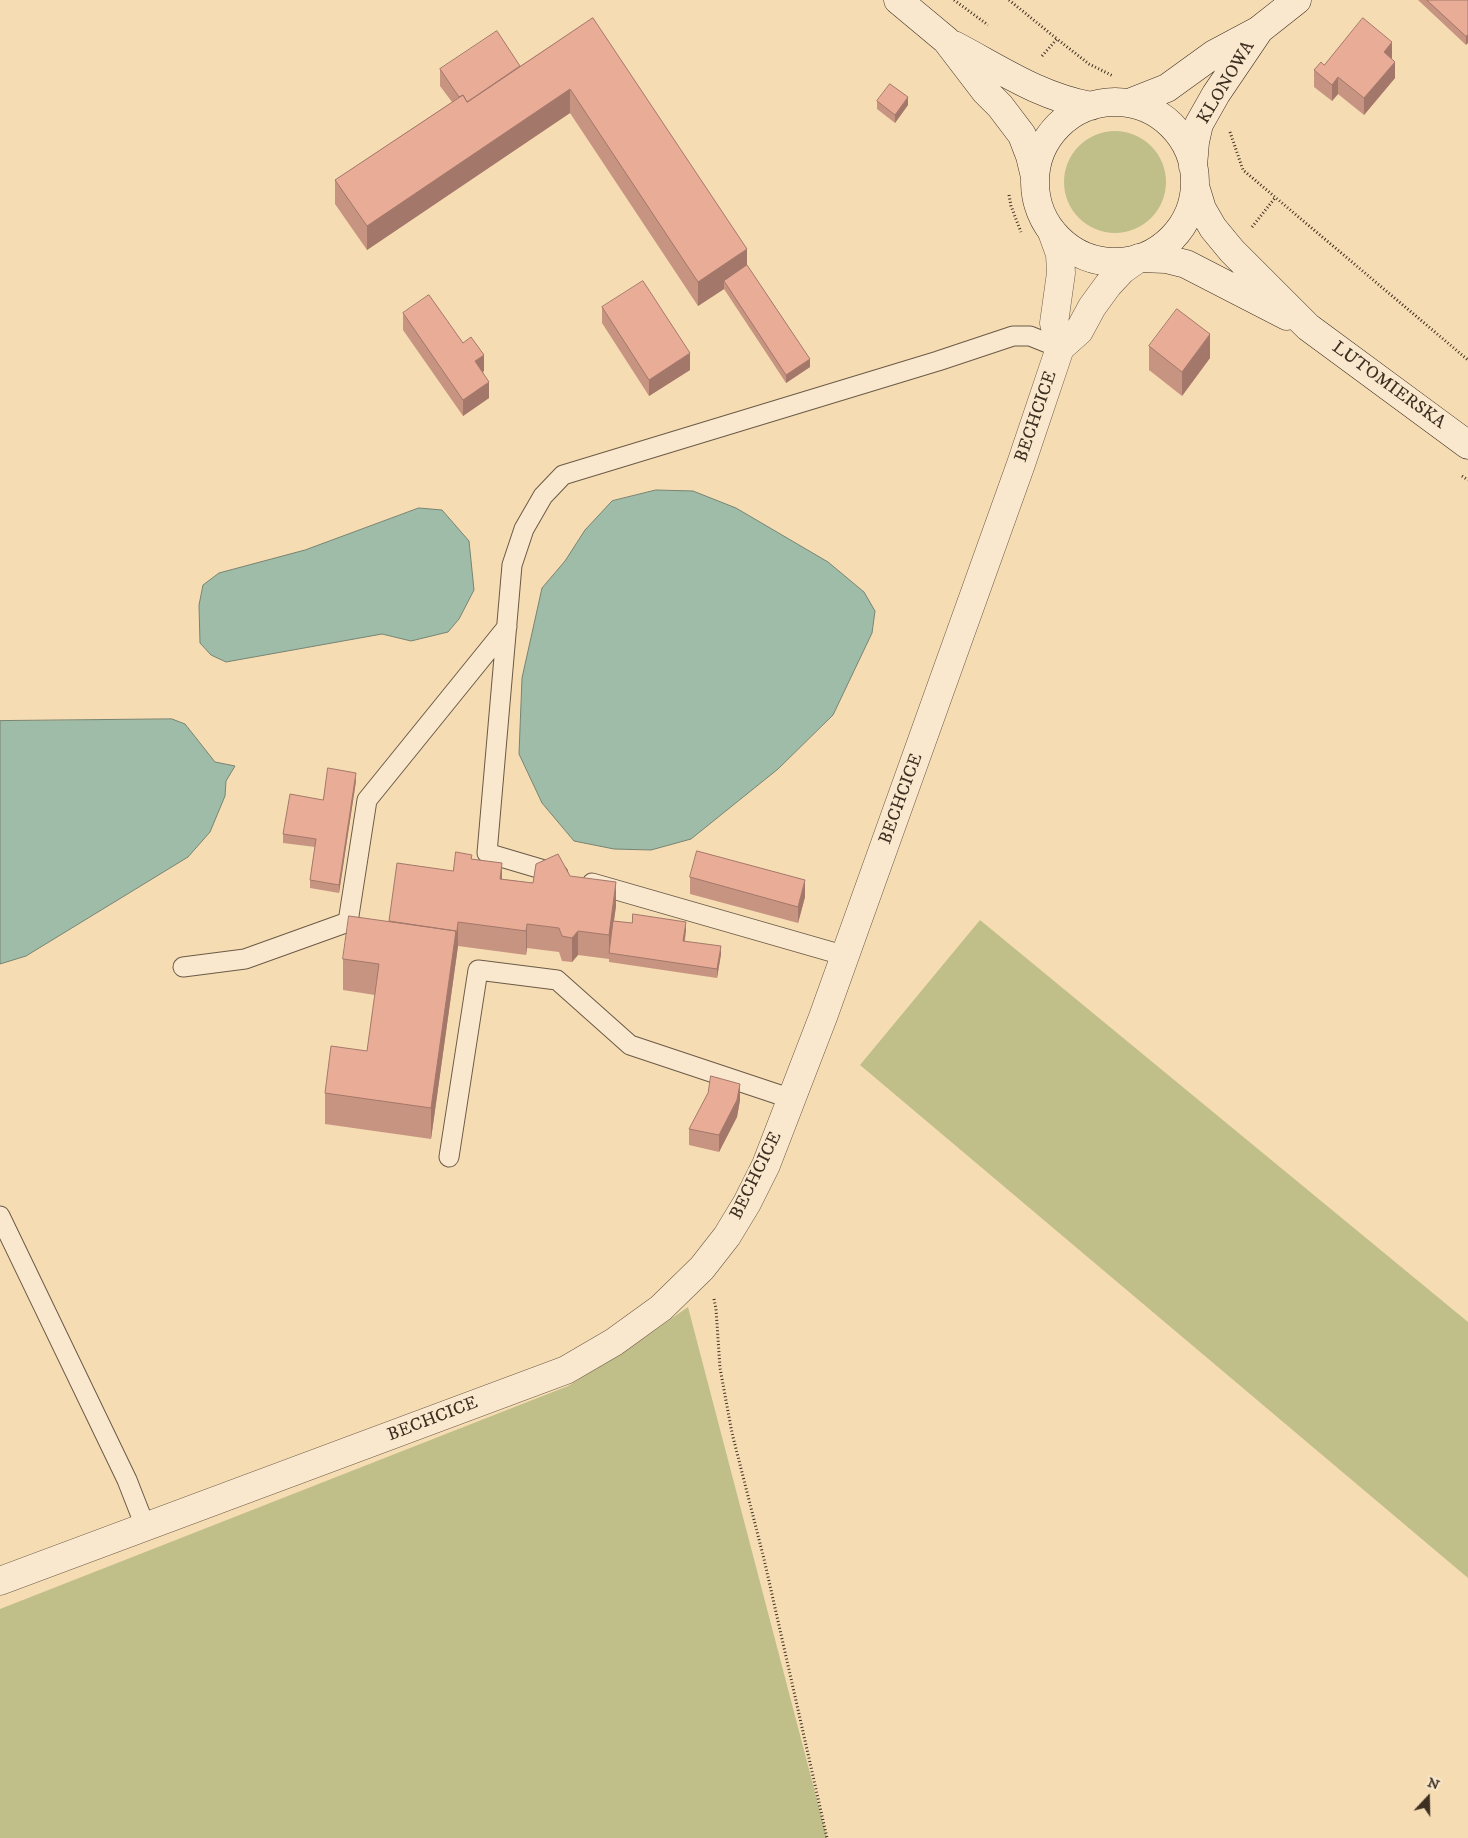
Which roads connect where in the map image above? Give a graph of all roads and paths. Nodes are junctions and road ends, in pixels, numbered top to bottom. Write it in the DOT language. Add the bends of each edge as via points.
graph roads {
  1 [pos="898,0"];
  2 [pos="1009,0"];
  3 [pos="1297,0"];
  4 [pos="1259,30"];
  5 [pos="1057,38"];
  6 [pos="946,40"];
  7 [pos="1038,62"];
  8 [pos="1114,76"];
  9 [pos="1129,103"];
  10 [pos="1090,106"];
  11 [pos="1229,127"];
  12 [pos="1194,177"];
  13 [pos="1035,178"];
  14 [pos="1008,187"];
  15 [pos="1275,198"];
  16 [pos="1248,231"];
  17 [pos="1052,232"];
  18 [pos="1025,239"];
  19 [pos="1139,258"];
  20 [pos="1308,327"];
  21 [pos="1060,348"];
  22 [pos="1468,360"];
  23 [pos="1468,445"];
  24 [pos="1460,475"];
  25 [pos="1468,480"];
  26 [pos="507,627"];
  27 [pos="846,956"];
  28 [pos="183,967"];
  29 [pos="792,1099"];
  30 [pos="449,1157"];
  31 [pos="0,1216"];
  32 [pos="702,1268"];
  33 [pos="145,1526"];
  34 [pos="0,1581"];
  35 [pos="827,1838"];
  1 -- 6 [label="street"];
  2 -- 5 [label="path"];
  3 -- 4 [label="street, KLONOWA"];
  4 -- 9 [label="street, KLONOWA" via="1214,54 1167,88"];
  4 -- 12 [label="street, KLONOWA" via="1199,124"];
  5 -- 7 [label="path"];
  5 -- 8 [label="path" via="1089,64"];
  6 -- 10 [label="street" via="1045,94"];
  6 -- 13 [label="street" via="1022,135"];
  9 -- 10 [label="street"];
  9 -- 12 [label="street" via="1164,119 1178,133 1188,149"];
  10 -- 13 [label="street" via="1058,126 1038,159"];
  11 -- 15 [label="path" via="1243,170"];
  12 -- 19 [label="street" via="1192,206 1184,223 1172,239"];
  12 -- 20 [label="street, LUTOMIERSKA" via="1202,209 1213,228"];
  13 -- 17 [label="street" via="1036,197"];
  14 -- 18 [label="path" via="1010,206"];
  15 -- 16 [label="path"];
  15 -- 22 [label="path"];
  17 -- 19 [label="street" via="1082,256 1120,262"];
  17 -- 21 [label="street, BECHCICE" via="1060,254 1061,273 1054,323"];
  19 -- 20 [label="street, LUTOMIERSKA" via="1186,264"];
  19 -- 21 [label="street, BECHCICE" via="1108,285 1079,331"];
  20 -- 23 [label="street, LUTOMIERSKA"];
  21 -- 26 [label="lane" via="1030,336 1013,336 563,475 543,496 524,529 512,565"];
  21 -- 27 [label="street, BECHCICE"];
  24 -- 25 [label="path"];
  26 -- 27 [label="lane" via="487,853"];
  26 -- 28 [label="lane" via="367,800 348,922 245,959"];
  27 -- 29 [label="street, BECHCICE"];
  29 -- 30 [label="lane" via="630,1044 556,980 478,970"];
  29 -- 32 [label="street, BECHCICE" via="747,1203"];
  31 -- 33 [label="lane" via="127,1480"];
  32 -- 33 [label="street, BECHCICE" via="661,1308 614,1342 566,1370"];
  32 -- 35 [label="path" via="712,1287 716,1309 720,1368 732,1433"];
  33 -- 34 [label="street, BECHCICE"];
}
